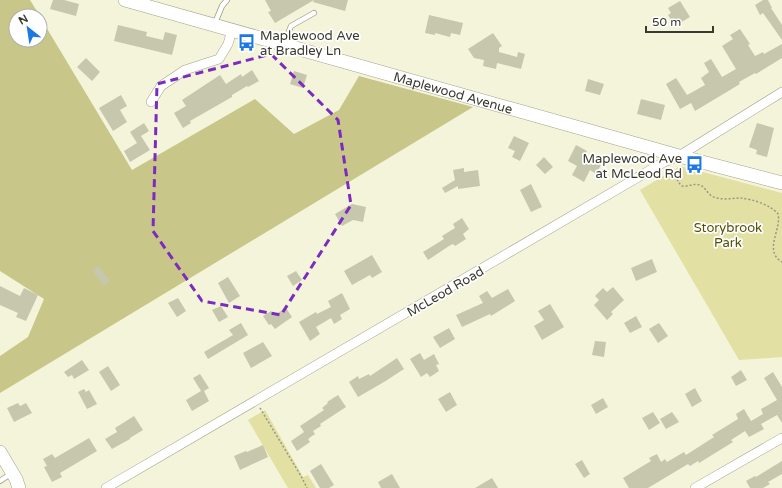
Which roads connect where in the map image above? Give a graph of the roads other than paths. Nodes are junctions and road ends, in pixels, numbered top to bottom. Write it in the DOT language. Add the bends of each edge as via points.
graph roads {
  1 [pos="125,0"];
  2 [pos="227,0"];
  3 [pos="314,13"];
  4 [pos="215,25"];
  5 [pos="232,30"];
  6 [pos="284,44"];
  7 [pos="782,92"];
  8 [pos="151,102"];
  9 [pos="679,156"];
  10 [pos="782,183"];
  11 [pos="782,438"];
  12 [pos="0,452"];
  13 [pos="12,472"];
  14 [pos="0,481"];
  15 [pos="19,488"];
  16 [pos="106,488"];
  17 [pos="696,488"];
  1 -- 4 [label="street, Maplewood Avenue"];
  2 -- 4 [label="lane"];
  3 -- 6 [label="lane" via="291,26"];
  4 -- 5 [label="street, Maplewood Avenue"];
  5 -- 6 [label="street, Maplewood Avenue"];
  5 -- 8 [label="street" via="228,44 219,59 185,70 161,86"];
  6 -- 9 [label="street, Maplewood Avenue"];
  7 -- 9 [label="street, McLeod Road"];
  9 -- 10 [label="street, Maplewood Avenue"];
  9 -- 16 [label="street, McLeod Road" via="664,162"];
  11 -- 17 [label="street"];
  12 -- 13 [label="street"];
  13 -- 14 [label="lane"];
  13 -- 15 [label="street"];
}
